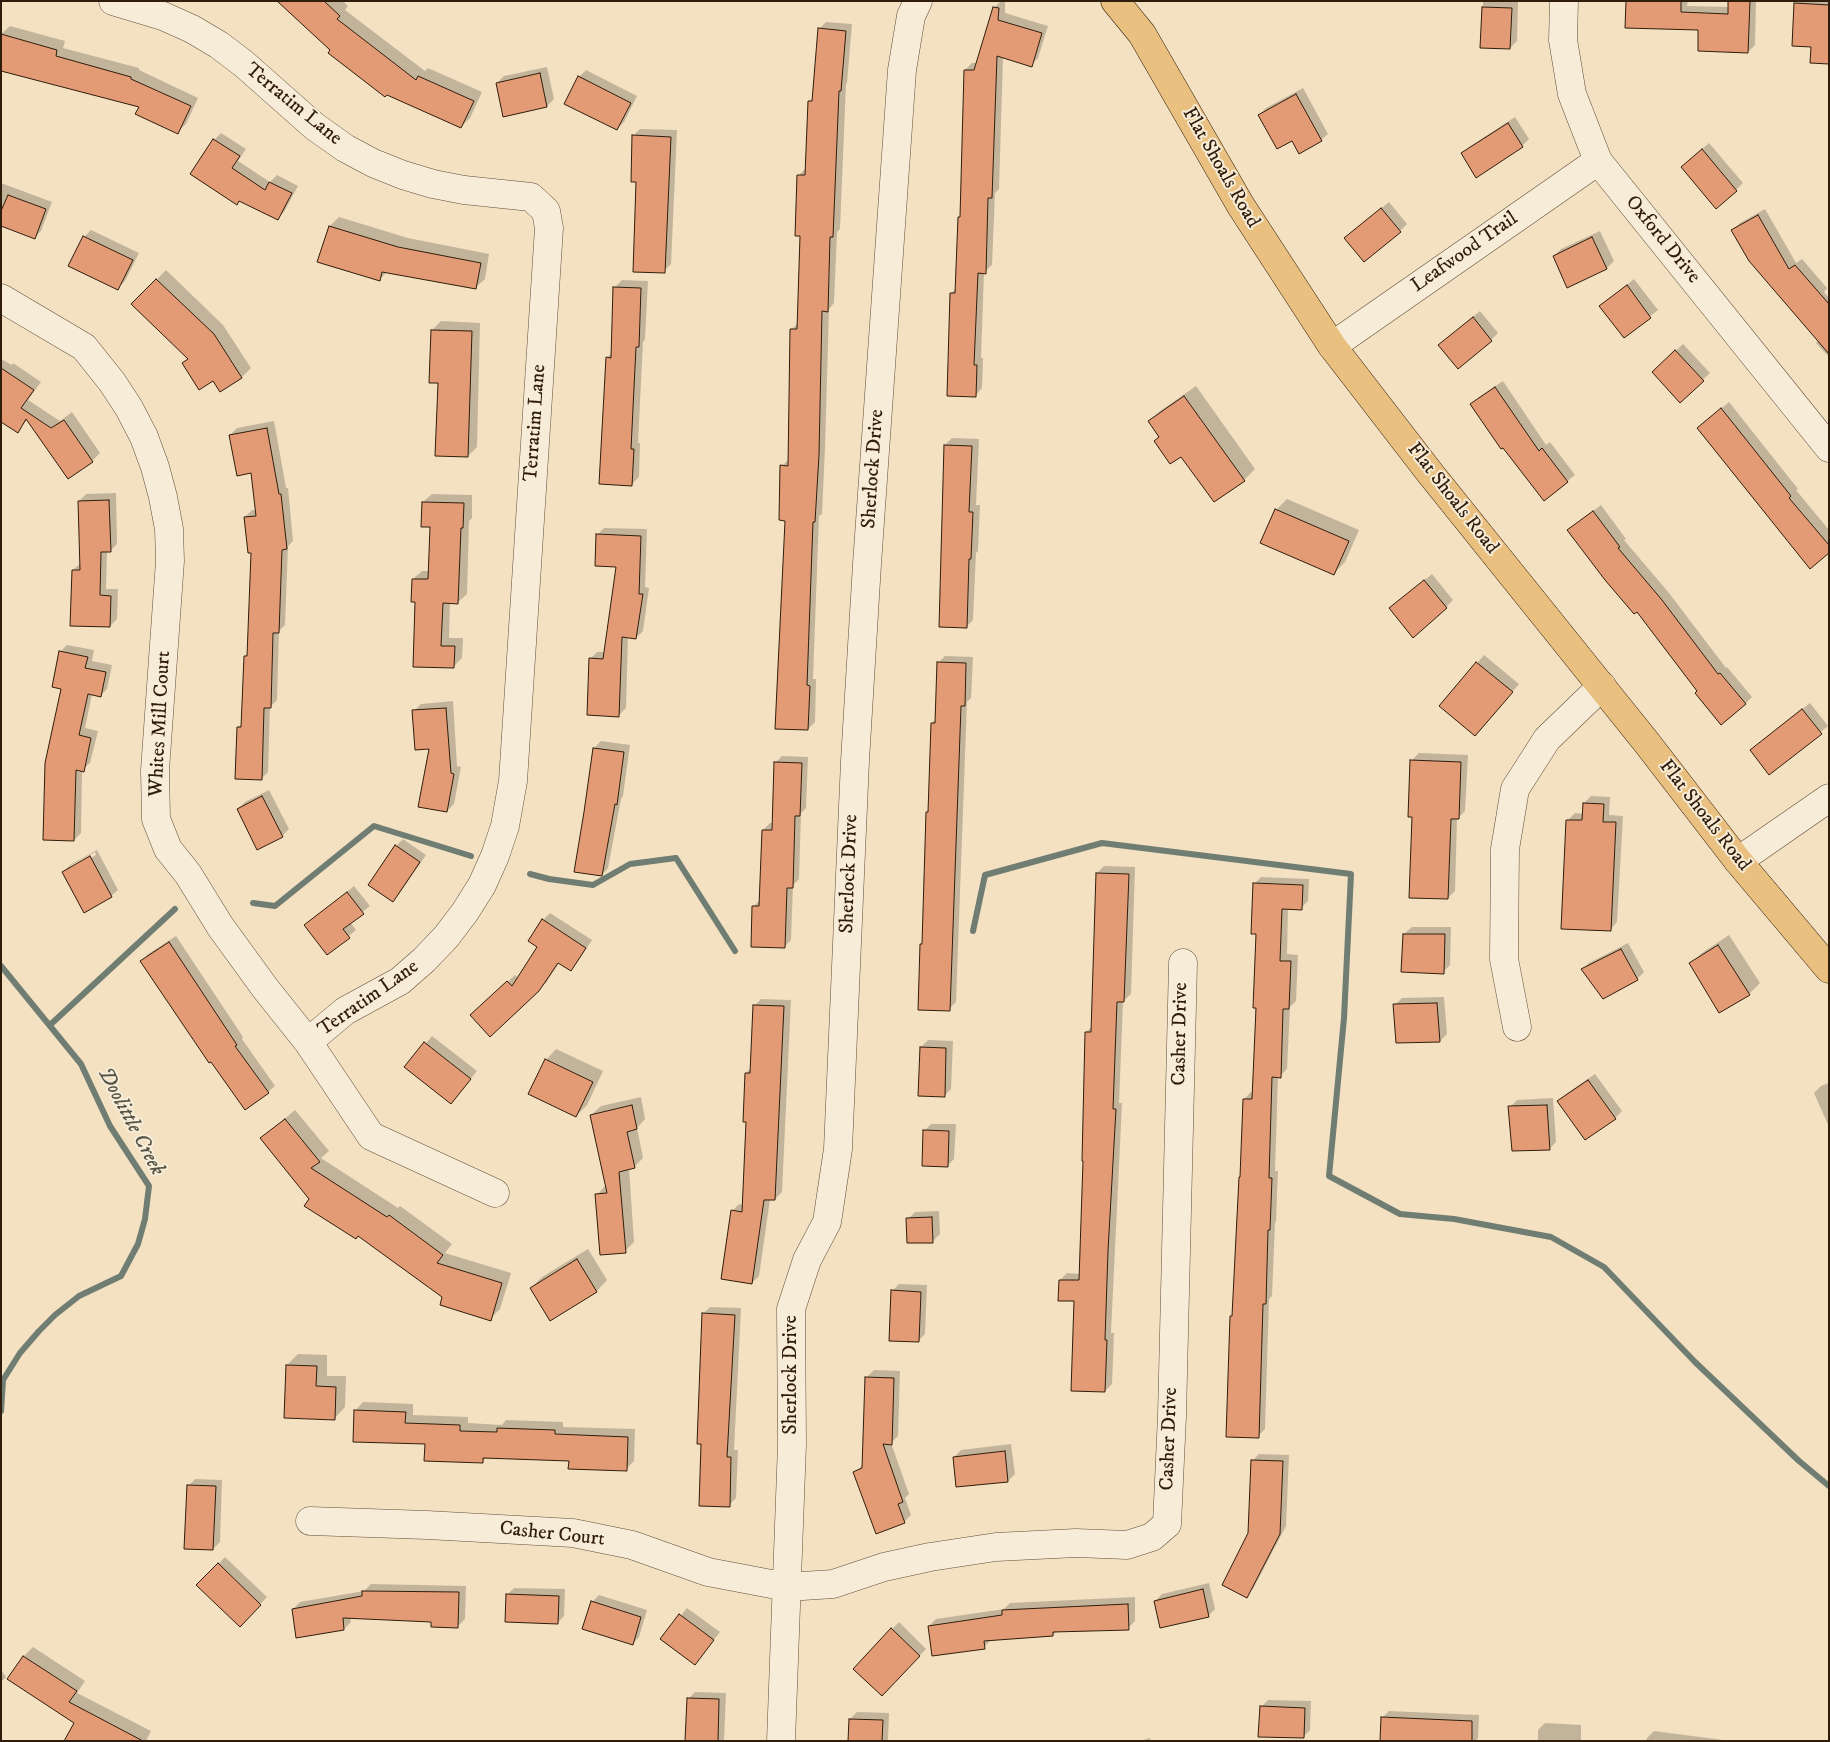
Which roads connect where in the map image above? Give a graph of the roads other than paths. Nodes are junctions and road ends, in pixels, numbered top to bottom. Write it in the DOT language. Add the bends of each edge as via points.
graph roads {
  1 [pos="113,1"];
  2 [pos="918,1"];
  3 [pos="1115,1"];
  4 [pos="1564,1"];
  5 [pos="1598,161"];
  6 [pos="1,298"];
  7 [pos="1332,346"];
  8 [pos="1829,448"];
  9 [pos="1602,686"];
  10 [pos="1829,798"];
  11 [pos="1738,861"];
  12 [pos="1183,963"];
  13 [pos="1829,969"];
  14 [pos="1517,1027"];
  15 [pos="308,1042"];
  16 [pos="495,1193"];
  17 [pos="310,1521"];
  18 [pos="787,1587"];
  19 [pos="781,1741"];
  1 -- 15 [label="street, Terratim Lane" via="163,16 219,45 314,126 373,163 433,184 531,198 546,211 548,228 513,781 505,826 482,885 446,937 400,980 345,1011"];
  2 -- 18 [label="street, Sherlock Drive" via="902,70 868,554 855,761 838,1149 827,1222 807,1260 791,1308 792,1444"];
  3 -- 7 [label="main road, Flat Shoals Road" via="1142,34 1241,206"];
  4 -- 5 [label="street, Oxford Drive" via="1563,40 1572,94"];
  5 -- 7 [label="street, Leafwood Trail"];
  5 -- 8 [label="street, Oxford Drive"];
  6 -- 15 [label="street, Whites Mill Court" via="84,347 130,408 144,437 163,498 170,560 155,770 156,819 168,849 188,874 220,926"];
  7 -- 9 [label="main road, Flat Shoals Road"];
  9 -- 11 [label="main road, Flat Shoals Road"];
  9 -- 14 [label="street" via="1547,740 1515,789 1505,849 1504,959"];
  10 -- 11 [label="street"];
  11 -- 13 [label="main road, Flat Shoals Road"];
  12 -- 18 [label="street, Casher Drive" via="1167,1524 1152,1537 1127,1544 996,1547 884,1567 833,1584"];
  15 -- 16 [label="street, Whites Mill Court" via="371,1136"];
  17 -- 18 [label="street, Casher Court" via="572,1533 632,1545 708,1572"];
  18 -- 19 [label="street, Sherlock Drive"];
}
